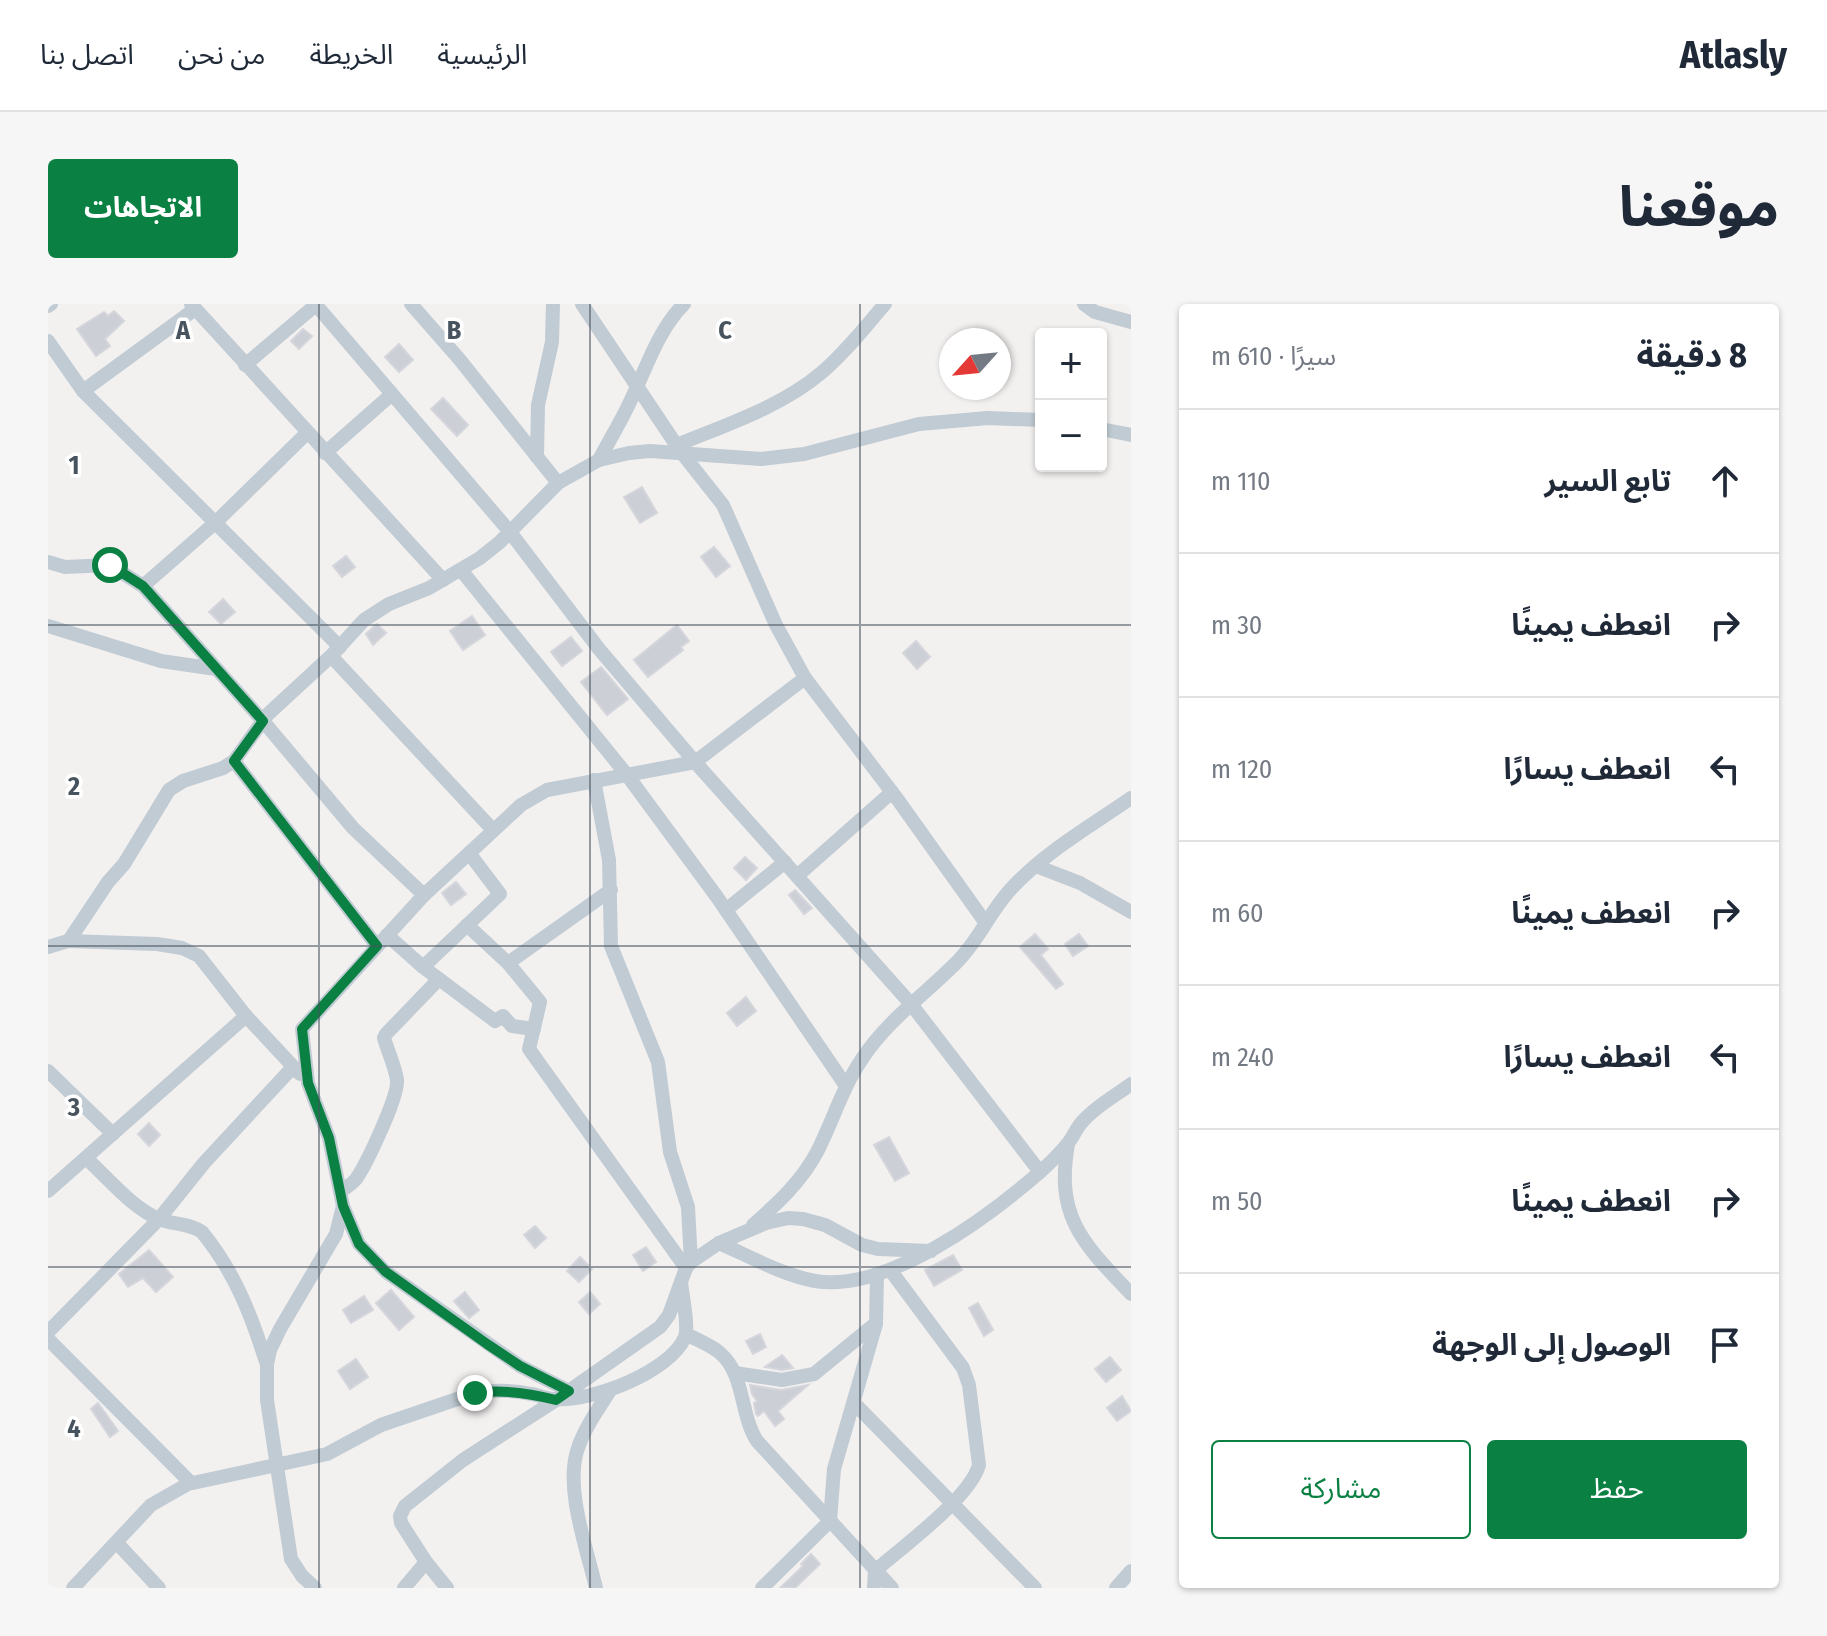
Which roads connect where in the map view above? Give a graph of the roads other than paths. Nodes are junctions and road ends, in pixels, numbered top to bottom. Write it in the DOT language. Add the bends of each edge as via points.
graph roads {
  1 [pos="316,304"];
  2 [pos="411,304"];
  3 [pos="553,304"];
  4 [pos="582,304"];
  5 [pos="684,304"];
  6 [pos="885,304"];
  7 [pos="1084,304"];
  8 [pos="193,306"];
  9 [pos="1131,322"];
  10 [pos="48,341"];
  11 [pos="245,365"];
  12 [pos="637,387"];
  13 [pos="83,391"];
  14 [pos="392,394"];
  15 [pos="1035,420"];
  16 [pos="1107,430"];
  17 [pos="307,433"];
  18 [pos="1131,435"];
  19 [pos="679,448"];
  20 [pos="325,453"];
  21 [pos="537,457"];
  22 [pos="599,460"];
  23 [pos="558,483"];
  24 [pos="216,522"];
  25 [pos="510,532"];
  26 [pos="48,562"];
  27 [pos="461,570"];
  28 [pos="443,580"];
  29 [pos="143,586"];
  30 [pos="48,626"];
  31 [pos="336,652"];
  32 [pos="216,669"];
  33 [pos="805,678"];
  34 [pos="263,721"];
  35 [pos="234,761"];
  36 [pos="695,762"];
  37 [pos="627,775"];
  38 [pos="594,780"];
  39 [pos="892,792"];
  40 [pos="1131,798"];
  41 [pos="493,830"];
  42 [pos="469,853"];
  43 [pos="785,862"];
  44 [pos="1036,866"];
  45 [pos="797,876"];
  46 [pos="611,890"];
  47 [pos="424,895"];
  48 [pos="726,910"];
  49 [pos="1131,912"];
  50 [pos="985,922"];
  51 [pos="467,925"];
  52 [pos="68,941"];
  53 [pos="382,941"];
  54 [pos="48,947"];
  55 [pos="508,963"];
  56 [pos="423,967"];
  57 [pos="439,979"];
  58 [pos="911,1004"];
  59 [pos="246,1016"];
  60 [pos="534,1029"];
  61 [pos="293,1067"];
  62 [pos="48,1071"];
  63 [pos="308,1083"];
  64 [pos="1131,1084"];
  65 [pos="846,1086"];
  66 [pos="113,1134"];
  67 [pos="1068,1144"];
  68 [pos="86,1158"];
  69 [pos="1040,1172"];
  70 [pos="48,1191"];
  71 [pos="342,1198"];
  72 [pos="159,1219"];
  73 [pos="747,1230"];
  74 [pos="719,1243"];
  75 [pos="931,1251"];
  76 [pos="686,1270"];
  77 [pos="884,1273"];
  78 [pos="1131,1294"];
  79 [pos="876,1324"];
  80 [pos="48,1332"];
  81 [pos="686,1334"];
  82 [pos="48,1339"];
  83 [pos="267,1364"];
  84 [pos="735,1373"];
  85 [pos="611,1389"];
  86 [pos="569,1391"];
  87 [pos="556,1400"];
  88 [pos="854,1403"];
  89 [pos="278,1464"];
  90 [pos="191,1483"];
  91 [pos="953,1502"];
  92 [pos="830,1521"];
  93 [pos="117,1543"];
  94 [pos="426,1562"];
  95 [pos="875,1571"];
  96 [pos="1131,1571"];
  97 [pos="1118,1587"];
  98 [pos="73,1588"];
  99 [pos="159,1588"];
  100 [pos="315,1588"];
  101 [pos="404,1588"];
  102 [pos="447,1588"];
  103 [pos="596,1588"];
  104 [pos="762,1588"];
  105 [pos="874,1588"];
  106 [pos="892,1588"];
  107 [pos="1035,1588"];
  1 -- 11 [label="street"];
  1 -- 14 [label="street"];
  2 -- 21 [label="street"];
  3 -- 21 [label="street" via="552,342 538,405"];
  4 -- 12 [label="street"];
  5 -- 12 [label="street" via="668,323"];
  6 -- 19 [label="street" via="806,384"];
  7 -- 9 [label="street"];
  8 -- 11 [label="street"];
  8 -- 13 [label="street"];
  10 -- 13 [label="street"];
  11 -- 17 [label="street"];
  12 -- 19 [label="street"];
  12 -- 22 [label="street"];
  13 -- 24 [label="street"];
  14 -- 20 [label="street"];
  14 -- 25 [label="street"];
  15 -- 19 [label="street" via="919,424 804,454 761,459"];
  16 -- 18 [label="street"];
  17 -- 20 [label="street"];
  17 -- 24 [label="street"];
  19 -- 22 [label="street"];
  19 -- 33 [label="street" via="723,505"];
  20 -- 28 [label="street"];
  21 -- 23 [label="street"];
  22 -- 23 [label="street"];
  23 -- 25 [label="street"];
  24 -- 29 [label="street"];
  24 -- 31 [label="street"];
  25 -- 27 [label="street"];
  25 -- 36 [label="street"];
  26 -- 29 [label="street" via="65,567 110,565"];
  27 -- 28 [label="street"];
  27 -- 37 [label="street"];
  28 -- 31 [label="street" via="378,610"];
  29 -- 32 [label="street"];
  30 -- 32 [label="street" via="161,661"];
  31 -- 34 [label="street"];
  31 -- 41 [label="street"];
  32 -- 34 [label="street"];
  33 -- 36 [label="street"];
  33 -- 39 [label="street"];
  34 -- 35 [label="street"];
  34 -- 47 [label="street" via="353,828"];
  35 -- 52 [label="street" via="169,790"];
  35 -- 53 [label="street"];
  36 -- 37 [label="street"];
  36 -- 43 [label="street"];
  37 -- 38 [label="street"];
  37 -- 48 [label="street"];
  38 -- 41 [label="street" via="532,797"];
  38 -- 46 [label="street"];
  39 -- 45 [label="street"];
  39 -- 50 [label="street"];
  40 -- 44 [label="street"];
  41 -- 42 [label="street"];
  42 -- 47 [label="street"];
  42 -- 51 [label="street" via="500,894"];
  43 -- 45 [label="street"];
  43 -- 48 [label="street"];
  44 -- 49 [label="street"];
  44 -- 50 [label="street"];
  45 -- 58 [label="street"];
  46 -- 55 [label="street"];
  46 -- 76 [label="street" via="611,946 658,1062 670,1152 688,1207"];
  47 -- 53 [label="street"];
  48 -- 65 [label="street"];
  50 -- 58 [label="street" via="966,953"];
  51 -- 55 [label="street"];
  51 -- 56 [label="street"];
  52 -- 54 [label="street"];
  52 -- 59 [label="street" via="157,944 192,953 208,965"];
  53 -- 56 [label="street"];
  53 -- 63 [label="street" via="302,1029"];
  55 -- 60 [label="street" via="540,1002"];
  56 -- 57 [label="street"];
  57 -- 60 [label="street" via="495,1021 504,1016 512,1026"];
  57 -- 71 [label="street" via="384,1038 397,1088 358,1175"];
  58 -- 65 [label="street" via="863,1056"];
  58 -- 69 [label="street"];
  59 -- 61 [label="street"];
  59 -- 66 [label="street"];
  60 -- 76 [label="street" via="529,1049"];
  61 -- 63 [label="street"];
  61 -- 72 [label="street"];
  62 -- 66 [label="street"];
  63 -- 71 [label="street" via="329,1138"];
  64 -- 67 [label="street" via="1082,1122"];
  65 -- 73 [label="street" via="804,1173"];
  66 -- 68 [label="street"];
  67 -- 69 [label="street"];
  67 -- 78 [label="street" via="1063,1173 1066,1205 1087,1245"];
  68 -- 70 [label="street"];
  68 -- 72 [label="street"];
  69 -- 75 [label="street"];
  71 -- 83 [label="street" via="336,1234 280,1329"];
  71 -- 86 [label="street" via="359,1244 386,1272 520,1366"];
  72 -- 80 [label="street"];
  72 -- 83 [label="street" via="193,1226 212,1244 239,1288"];
  73 -- 74 [label="street"];
  73 -- 75 [label="street" via="803,1219 878,1249"];
  74 -- 76 [label="street"];
  74 -- 77 [label="street" via="817,1281"];
  75 -- 77 [label="street"];
  76 -- 81 [label="street"];
  76 -- 86 [label="street" via="660,1327"];
  77 -- 79 [label="street"];
  77 -- 91 [label="street" via="951,1350 969,1385 979,1465"];
  79 -- 84 [label="street" via="814,1374 782,1380"];
  79 -- 88 [label="street"];
  81 -- 84 [label="street" via="719,1351"];
  81 -- 85 [label="street" via="656,1368"];
  82 -- 90 [label="street"];
  83 -- 89 [label="street"];
  84 -- 92 [label="street" via="748,1428"];
  85 -- 87 [label="street"];
  85 -- 103 [label="street" via="577,1451 574,1482"];
  86 -- 87 [label="street"];
  87 -- 89 [label="street" via="528,1393 475,1393 381,1425 327,1454"];
  87 -- 94 [label="street" via="463,1460 405,1506 401,1523"];
  88 -- 91 [label="street"];
  88 -- 92 [label="street" via="834,1469"];
  89 -- 90 [label="street"];
  89 -- 100 [label="street" via="291,1559"];
  90 -- 93 [label="street" via="151,1505"];
  91 -- 95 [label="street"];
  91 -- 107 [label="street"];
  92 -- 95 [label="street"];
  92 -- 104 [label="street"];
  93 -- 98 [label="street"];
  93 -- 99 [label="street"];
  94 -- 101 [label="street"];
  94 -- 102 [label="street"];
  95 -- 105 [label="street"];
  95 -- 106 [label="street"];
  96 -- 97 [label="street"];
}
